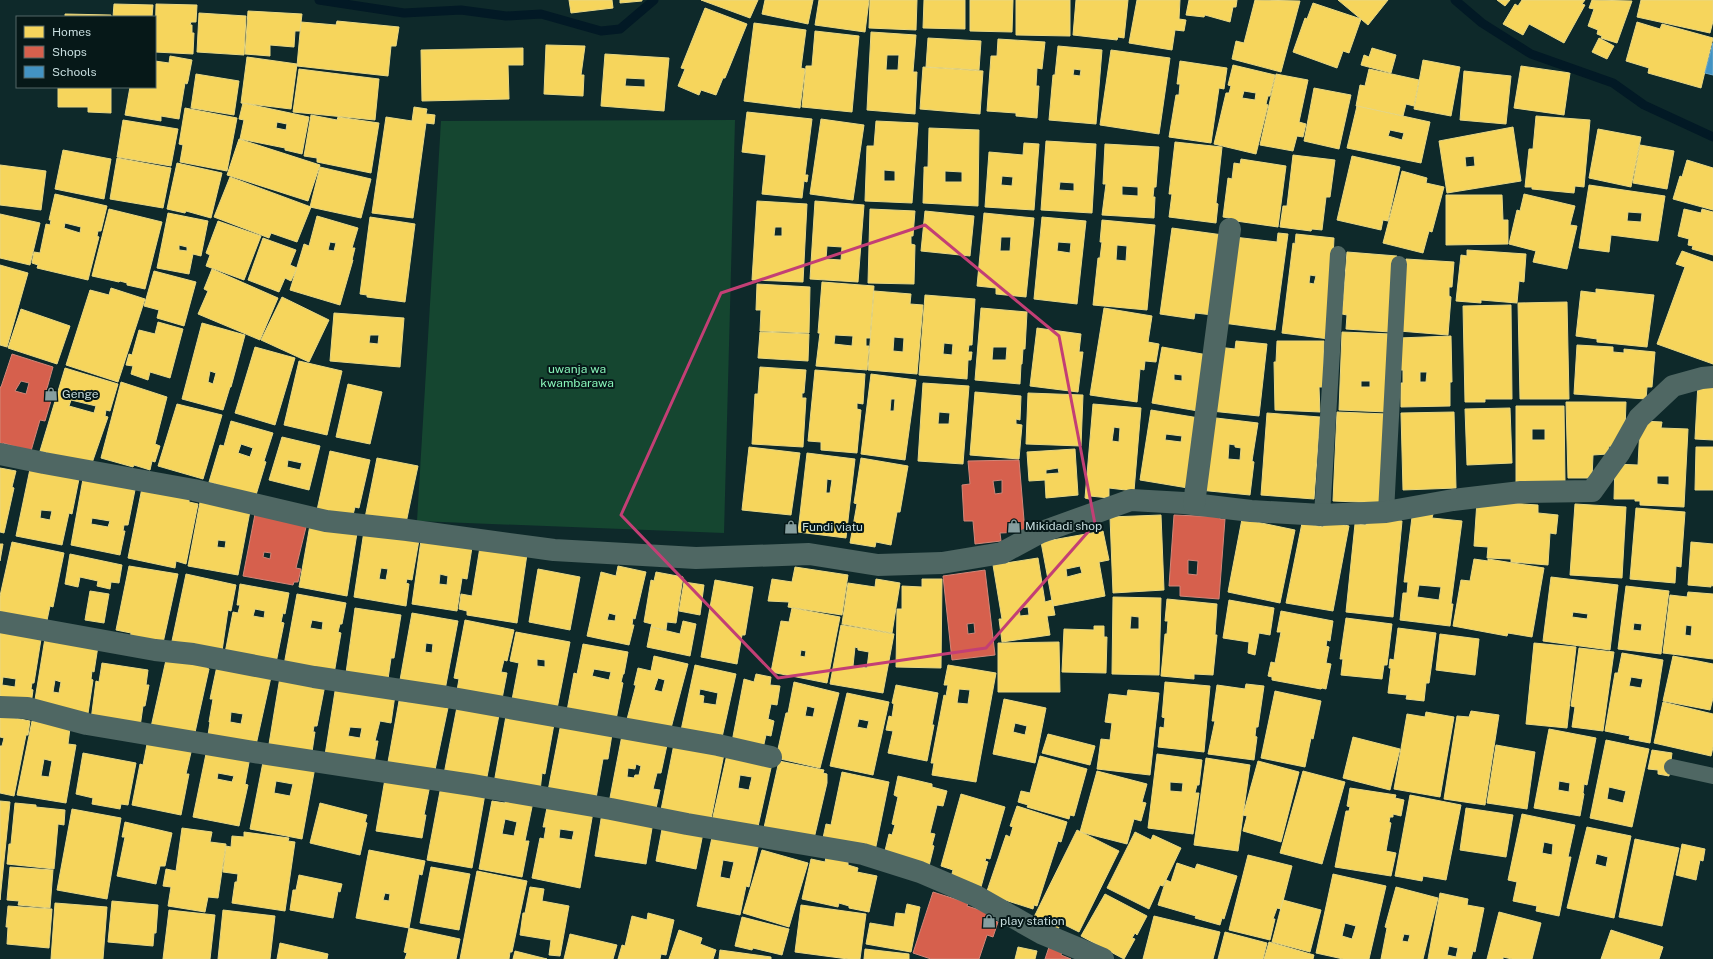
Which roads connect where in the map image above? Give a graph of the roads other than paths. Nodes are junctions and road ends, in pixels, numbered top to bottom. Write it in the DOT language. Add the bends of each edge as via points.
graph roads {
  1 [pos="1230,229"];
  2 [pos="1338,254"];
  3 [pos="1399,264"];
  4 [pos="1713,377"];
  5 [pos="0,454"];
  6 [pos="1194,504"];
  7 [pos="1386,512"];
  8 [pos="1322,515"];
  9 [pos="0,622"];
  10 [pos="0,707"];
  11 [pos="771,757"];
  12 [pos="1672,767"];
  13 [pos="1713,776"];
  14 [pos="1103,959"];
  1 -- 6 [label="street"];
  2 -- 8 [label="lane"];
  3 -- 7 [label="lane"];
  4 -- 7 [label="street" via="1673,386 1639,418 1620,452 1592,491 1521,492 1453,500"];
  5 -- 6 [label="street" via="194,490 326,522 554,550 696,558 809,554 878,565 942,563 1002,553 1039,533 1131,500"];
  6 -- 8 [label="street" via="1251,511"];
  7 -- 8 [label="street"];
  9 -- 11 [label="street" via="314,677 447,697 718,745"];
  10 -- 14 [label="street" via="27,708 87,724 472,785 863,854 920,872 976,896 1041,933"];
  12 -- 13 [label="lane"];
}
